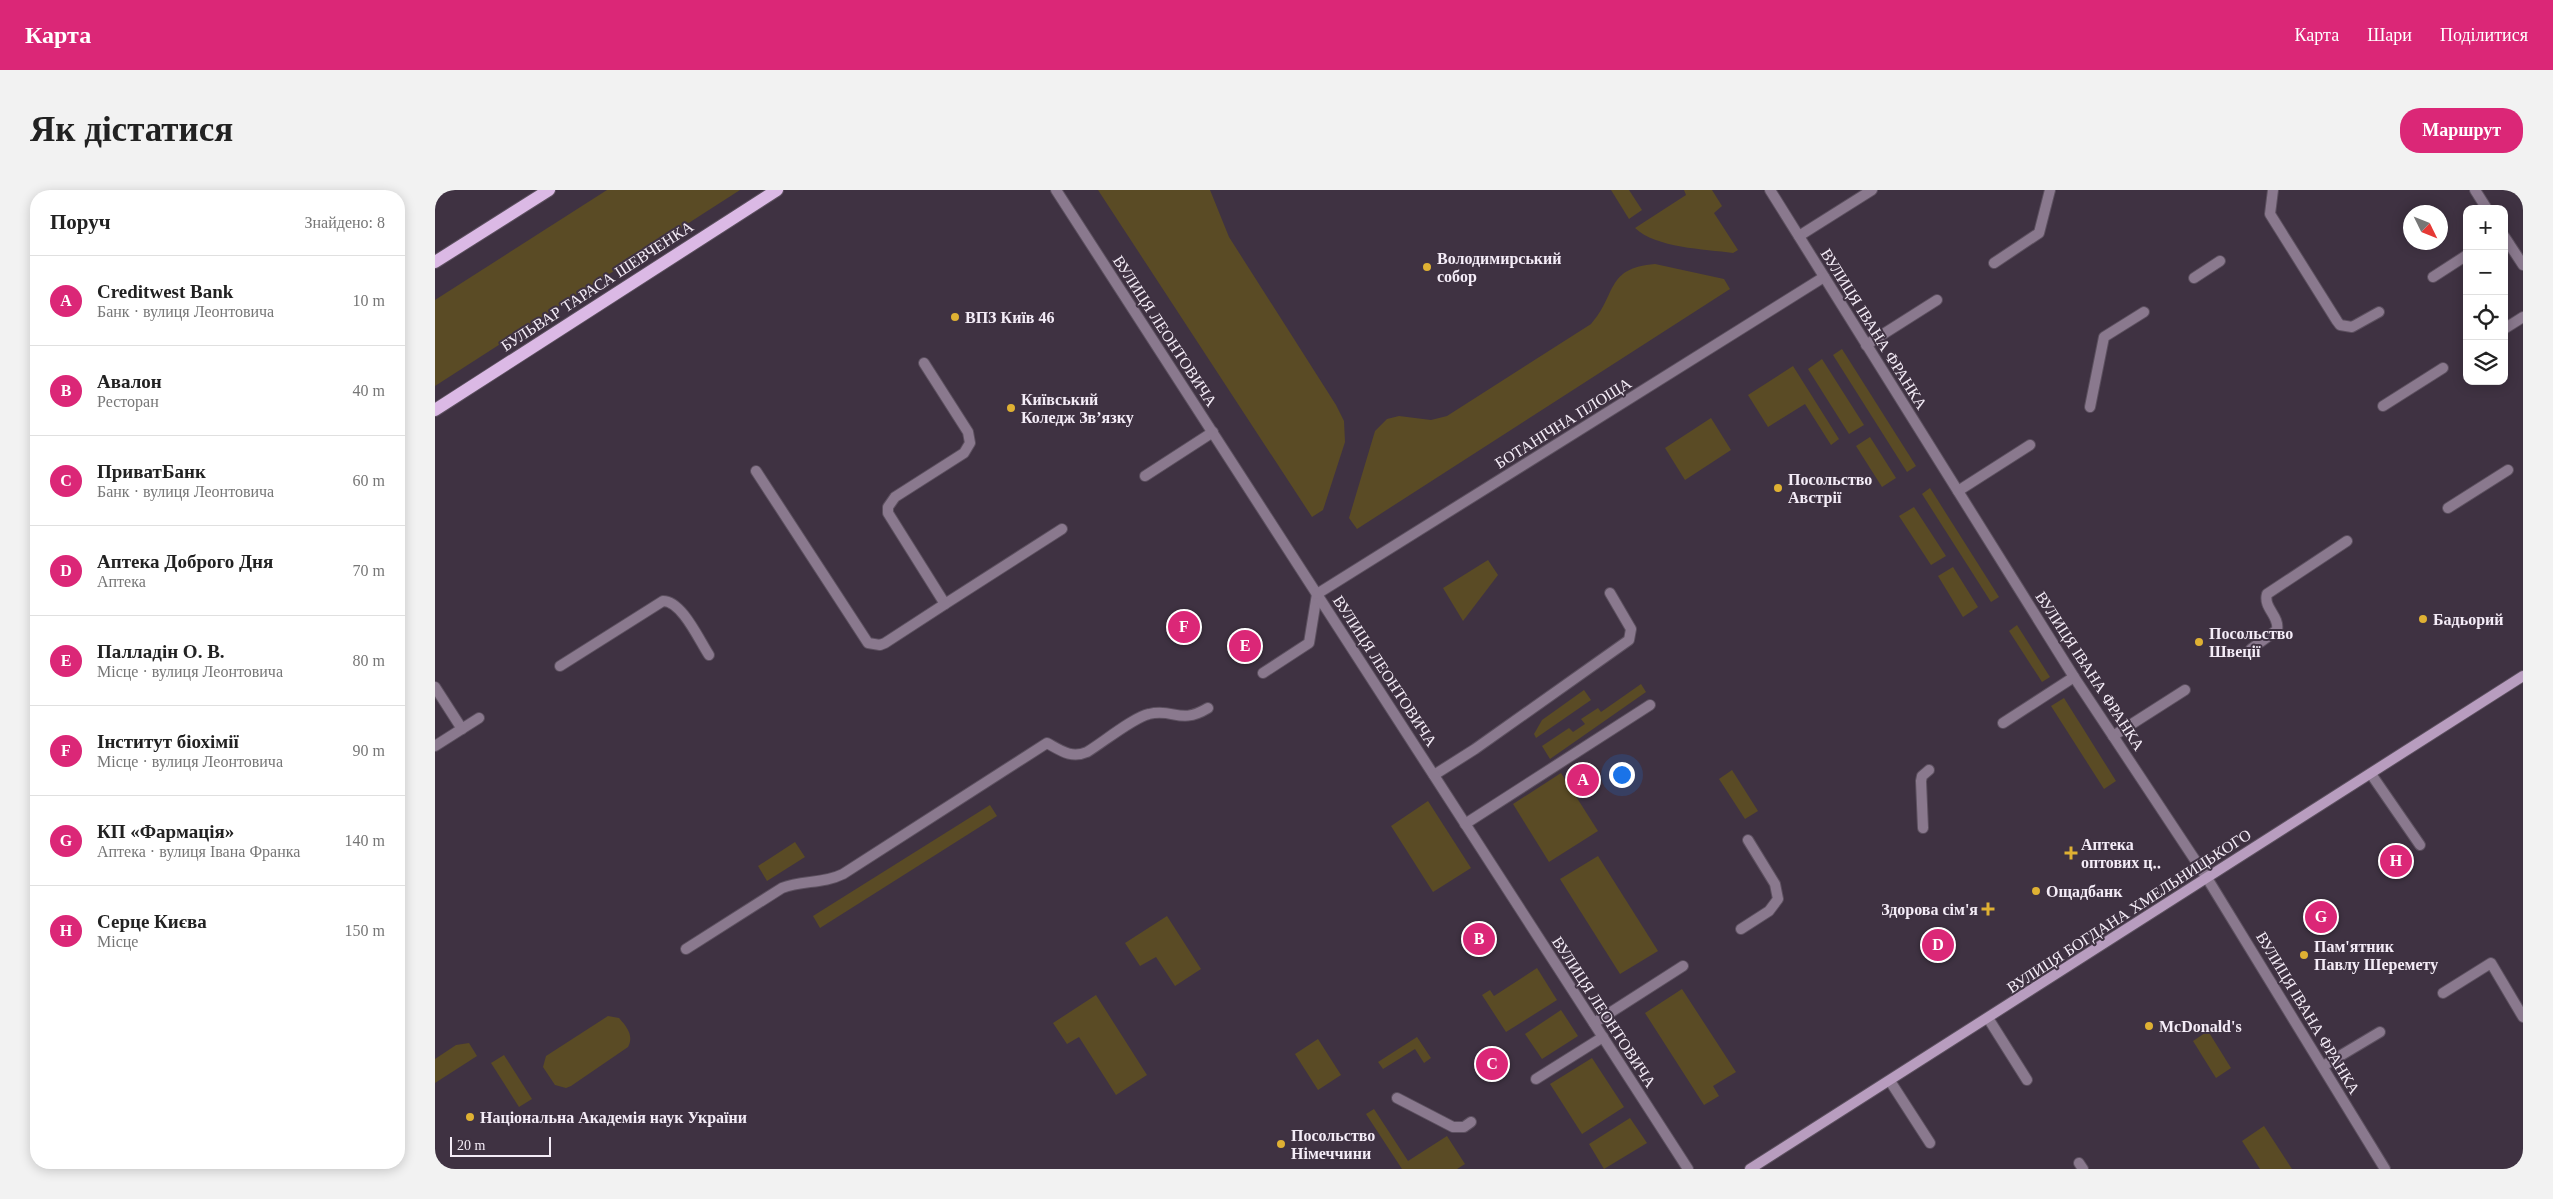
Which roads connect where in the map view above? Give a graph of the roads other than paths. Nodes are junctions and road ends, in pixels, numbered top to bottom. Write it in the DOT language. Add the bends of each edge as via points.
graph roads {
  1 [pos="549,190"];
  2 [pos="777,190"];
  3 [pos="1056,190"];
  4 [pos="1770,190"];
  5 [pos="1872,190"];
  6 [pos="2050,190"];
  7 [pos="2273,190"];
  8 [pos="2475,190"];
  9 [pos="2484,205"];
  10 [pos="1799,236"];
  11 [pos="2508,242"];
  12 [pos="2463,258"];
  13 [pos="2220,261"];
  14 [pos="435,262"];
  15 [pos="1994,263"];
  16 [pos="2523,265"];
  17 [pos="1824,277"];
  18 [pos="2433,277"];
  19 [pos="2194,278"];
  20 [pos="1937,300"];
  21 [pos="2144,312"];
  22 [pos="2379,312"];
  23 [pos="2523,317"];
  24 [pos="2508,326"];
  25 [pos="1866,345"];
  26 [pos="924,363"];
  27 [pos="2443,368"];
  28 [pos="2383,406"];
  29 [pos="2090,407"];
  30 [pos="435,410"];
  31 [pos="1213,432"];
  32 [pos="2030,445"];
  33 [pos="757,470"];
  34 [pos="2508,470"];
  35 [pos="1145,476"];
  36 [pos="1958,491"];
  37 [pos="2448,508"];
  38 [pos="1062,529"];
  39 [pos="2347,541"];
  40 [pos="1610,593"];
  41 [pos="1317,594"];
  42 [pos="945,604"];
  43 [pos="2251,649"];
  44 [pos="709,655"];
  45 [pos="559,666"];
  46 [pos="1263,673"];
  47 [pos="2523,676"];
  48 [pos="2074,677"];
  49 [pos="435,687"];
  50 [pos="2185,690"];
  51 [pos="1651,705"];
  52 [pos="1208,708"];
  53 [pos="479,718"];
  54 [pos="2003,723"];
  55 [pos="462,729"];
  56 [pos="2113,736"];
  57 [pos="435,746"];
  58 [pos="1929,770"];
  59 [pos="2371,774"];
  60 [pos="1434,775"];
  61 [pos="1465,824"];
  62 [pos="1923,828"];
  63 [pos="1748,840"];
  64 [pos="2420,845"];
  65 [pos="2207,878"];
  66 [pos="1741,929"];
  67 [pos="687,949"];
  68 [pos="1683,966"];
  69 [pos="2443,993"];
  70 [pos="2523,1017"];
  71 [pos="1988,1018"];
  72 [pos="1594,1023"];
  73 [pos="2380,1032"];
  74 [pos="1603,1037"];
  75 [pos="2323,1066"];
  76 [pos="1536,1079"];
  77 [pos="2027,1080"];
  78 [pos="1889,1081"];
  79 [pos="1397,1098"];
  80 [pos="1471,1122"];
  81 [pos="1930,1143"];
  82 [pos="1688,1169"];
  83 [pos="1750,1169"];
  84 [pos="2385,1169"];
  1 -- 14 [label="main road"];
  2 -- 30 [label="main road, БУЛЬВАР ТАРАСА ШЕВЧЕНКА"];
  3 -- 31 [label="street, ВУЛИЦЯ ЛЕОНТОВИЧА"];
  4 -- 10 [label="street, ВУЛИЦЯ ІВАНА ФРАНКА"];
  5 -- 10 [label="street"];
  6 -- 15 [label="street" via="2039,232"];
  7 -- 22 [label="street" via="2270,214 2337,321 2352,327"];
  8 -- 9 [label="street"];
  10 -- 17 [label="street, ВУЛИЦЯ ІВАНА ФРАНКА"];
  11 -- 16 [label="street"];
  12 -- 18 [label="street"];
  13 -- 19 [label="street"];
  17 -- 25 [label="street, ВУЛИЦЯ ІВАНА ФРАНКА"];
  17 -- 41 [label="street, БОТАНІЧНА ПЛОЩА"];
  20 -- 25 [label="street"];
  21 -- 29 [label="street" via="2104,337"];
  23 -- 24 [label="street"];
  25 -- 36 [label="street, ВУЛИЦЯ ІВАНА ФРАНКА"];
  26 -- 42 [label="street" via="968,432 970,444 963,453 895,497 888,513"];
  27 -- 28 [label="street"];
  31 -- 35 [label="street"];
  31 -- 41 [label="street, ВУЛИЦЯ ЛЕОНТОВИЧА"];
  32 -- 36 [label="street"];
  33 -- 42 [label="street" via="868,643 885,643"];
  34 -- 37 [label="street"];
  36 -- 48 [label="street, ВУЛИЦЯ ІВАНА ФРАНКА"];
  38 -- 42 [label="street"];
  39 -- 43 [label="street" via="2267,594 2267,604 2277,620 2277,630"];
  40 -- 60 [label="street" via="1631,629 1629,640"];
  41 -- 46 [label="street" via="1309,644"];
  41 -- 60 [label="street, ВУЛИЦЯ ЛЕОНТОВИЧА"];
  44 -- 45 [label="street" via="679,608 663,601"];
  47 -- 59 [label="street, ВУЛИЦЯ БОГДАНА ХМЕЛЬНИЦЬКОГО"];
  48 -- 54 [label="street"];
  48 -- 56 [label="street, ВУЛИЦЯ ІВАНА ФРАНКА"];
  49 -- 55 [label="street"];
  50 -- 56 [label="street"];
  51 -- 61 [label="street"];
  52 -- 67 [label="street" via="1191,717 1158,712 1146,714 1077,756 1047,743 843,874 825,881 782,888"];
  53 -- 55 [label="street"];
  55 -- 57 [label="street"];
  56 -- 65 [label="street, ВУЛИЦЯ ІВАНА ФРАНКА"];
  58 -- 62 [label="street" via="1921,781"];
  59 -- 64 [label="street"];
  59 -- 65 [label="street, ВУЛИЦЯ БОГДАНА ХМЕЛЬНИЦЬКОГО"];
  60 -- 61 [label="street, ВУЛИЦЯ ЛЕОНТОВИЧА"];
  61 -- 72 [label="street, ВУЛИЦЯ ЛЕОНТОВИЧА"];
  63 -- 66 [label="street" via="1775,884 1778,899 1769,911"];
  65 -- 71 [label="street, ВУЛИЦЯ БОГДАНА ХМЕЛЬНИЦЬКОГО"];
  65 -- 75 [label="street, ВУЛИЦЯ ІВАНА ФРАНКА"];
  68 -- 72 [label="street"];
  69 -- 70 [label="street" via="2491,963"];
  71 -- 77 [label="street"];
  71 -- 78 [label="street, ВУЛИЦЯ БОГДАНА ХМЕЛЬНИЦЬКОГО"];
  72 -- 74 [label="street, ВУЛИЦЯ ЛЕОНТОВИЧА"];
  73 -- 75 [label="street"];
  74 -- 76 [label="street"];
  74 -- 82 [label="street, ВУЛИЦЯ ЛЕОНТОВИЧА"];
  75 -- 84 [label="street, ВУЛИЦЯ ІВАНА ФРАНКА"];
  78 -- 81 [label="street"];
  78 -- 83 [label="street, ВУЛИЦЯ БОГДАНА ХМЕЛЬНИЦЬКОГО"];
  79 -- 80 [label="street" via="1453,1127"];
}
